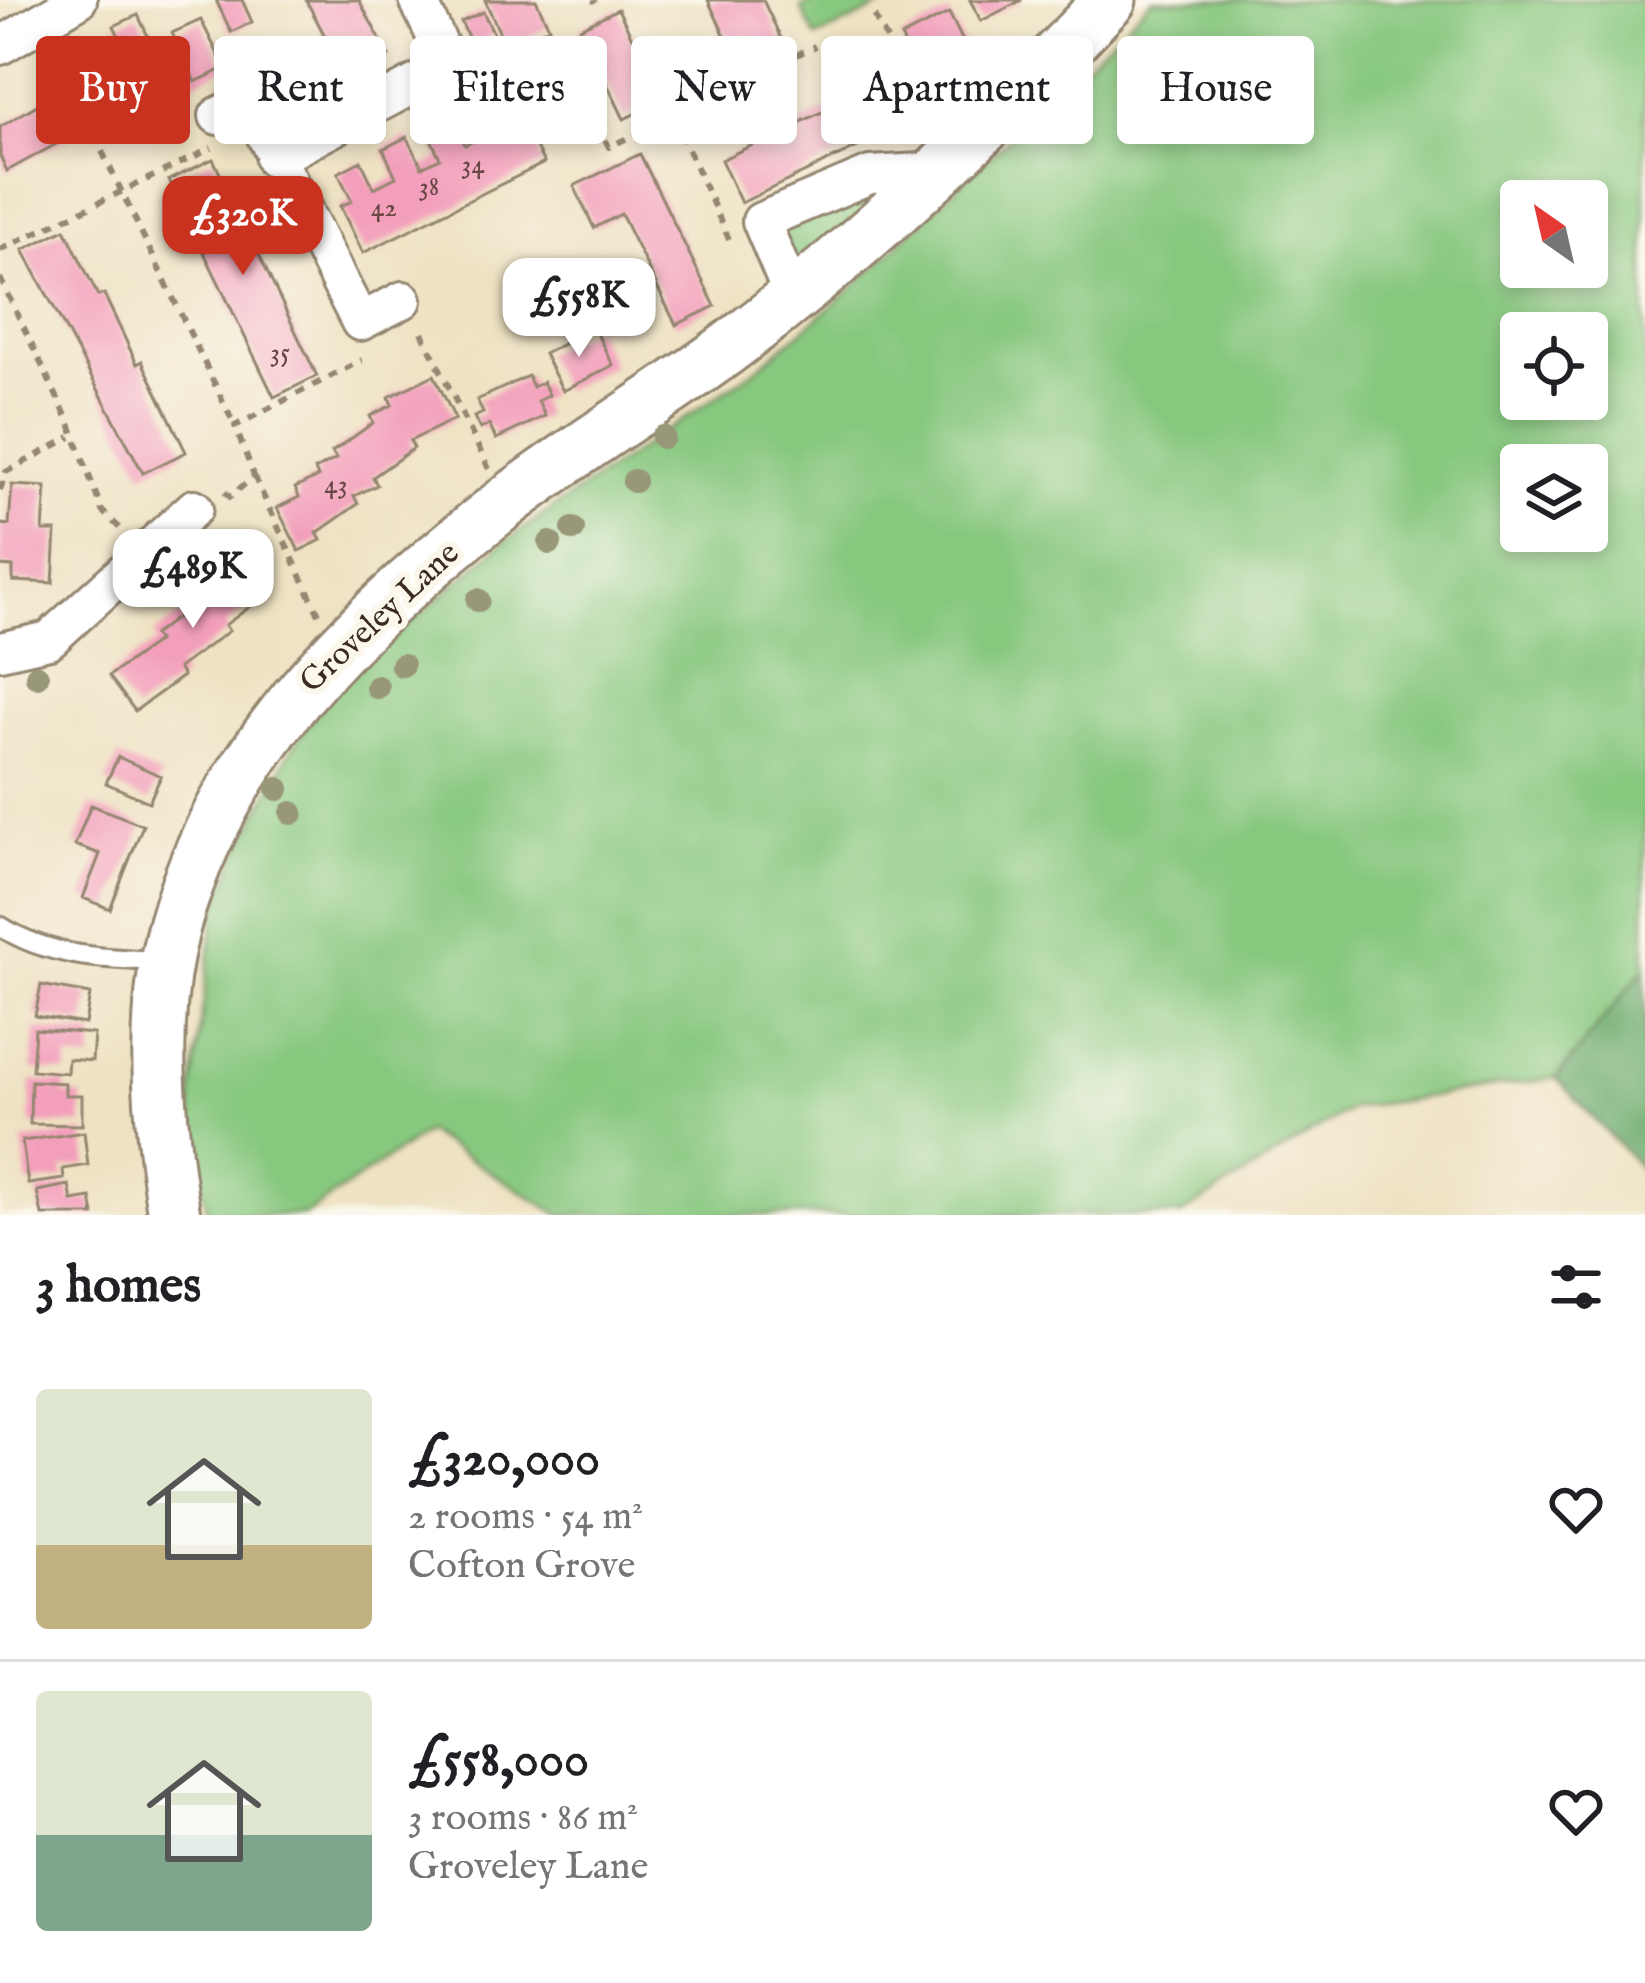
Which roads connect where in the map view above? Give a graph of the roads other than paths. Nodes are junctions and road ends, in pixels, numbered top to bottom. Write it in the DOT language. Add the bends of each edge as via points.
graph roads {
  1 [pos="78,0"];
  2 [pos="418,0"];
  3 [pos="1110,0"];
  4 [pos="0,46"];
  5 [pos="386,94"];
  6 [pos="267,144"];
  7 [pos="945,165"];
  8 [pos="793,297"];
  9 [pos="413,316"];
  10 [pos="194,508"];
  11 [pos="0,652"];
  12 [pos="0,926"];
  13 [pos="170,961"];
  14 [pos="174,1215"];
  1 -- 4 [label="street"];
  2 -- 5 [label="street" via="445,57 426,78"];
  3 -- 7 [label="main road, Groveley Lane"];
  6 -- 9 [label="street" via="360,322"];
  7 -- 8 [label="main road, Groveley Lane"];
  7 -- 8 [label="street" via="870,175 761,221"];
  8 -- 13 [label="main road, Groveley Lane" via="504,504 335,650 274,722 225,803 174,926"];
  10 -- 11 [label="street" via="49,640"];
  12 -- 13 [label="lane" via="31,946"];
  13 -- 14 [label="main road, Groveley Lane" via="160,1123"];
}
